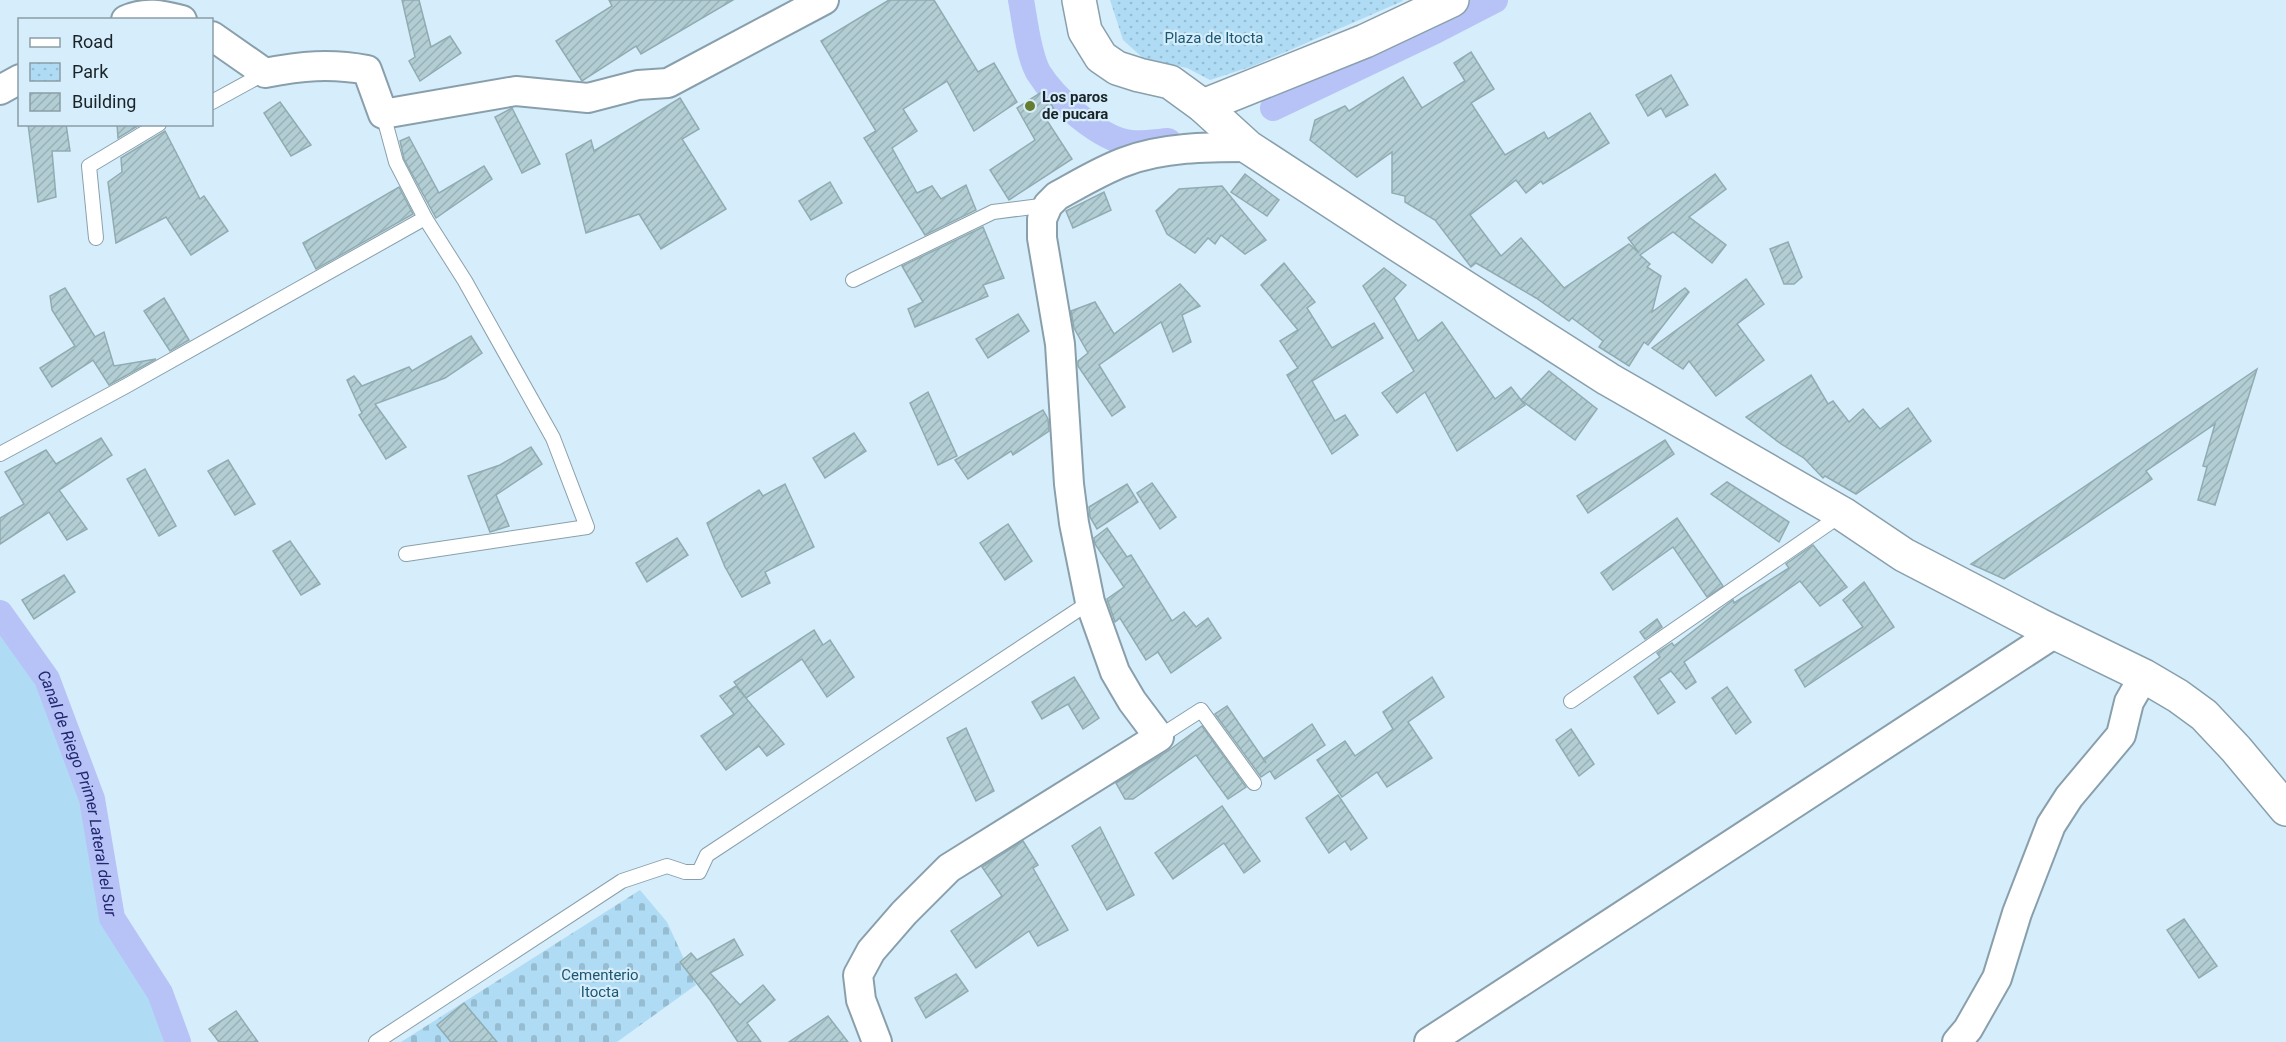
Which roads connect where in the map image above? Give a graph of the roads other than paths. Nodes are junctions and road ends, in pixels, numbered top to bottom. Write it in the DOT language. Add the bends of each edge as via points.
graph roads {
  1 [pos="824,0"];
  2 [pos="1079,0"];
  3 [pos="1452,0"];
  4 [pos="130,18"];
  5 [pos="174,18"];
  6 [pos="213,37"];
  7 [pos="265,73"];
  8 [pos="18,80"];
  9 [pos="0,90"];
  10 [pos="213,101"];
  11 [pos="1203,106"];
  12 [pos="383,114"];
  13 [pos="156,126"];
  14 [pos="1248,147"];
  15 [pos="1048,205"];
  16 [pos="425,218"];
  17 [pos="96,238"];
  18 [pos="854,280"];
  19 [pos="0,454"];
  20 [pos="1843,514"];
  21 [pos="406,555"];
  22 [pos="1090,602"];
  23 [pos="2055,633"];
  24 [pos="2144,676"];
  25 [pos="1571,701"];
  26 [pos="1160,737"];
  27 [pos="1254,783"];
  28 [pos="2286,809"];
  29 [pos="376,1042"];
  30 [pos="877,1042"];
  31 [pos="1429,1042"];
  32 [pos="1957,1042"];
  1 -- 12 [label="street" via="668,84 638,85 588,98 516,91"];
  2 -- 11 [label="main road" via="1085,31 1101,57 1117,68 1170,82"];
  3 -- 11 [label="main road" via="1365,41"];
  4 -- 5 [label="street" via="159,14"];
  6 -- 7 [label="street"];
  7 -- 10 [label="lane"];
  7 -- 12 [label="street" via="302,66 339,65 367,70"];
  8 -- 9 [label="street"];
  11 -- 14 [label="main road"];
  12 -- 16 [label="lane" via="396,162"];
  13 -- 17 [label="lane" via="89,166"];
  14 -- 15 [label="street" via="1211,147 1142,156 1099,173"];
  14 -- 20 [label="main road" via="1608,379"];
  15 -- 18 [label="lane" via="993,212"];
  15 -- 22 [label="street" via="1042,219 1042,238 1060,344 1069,484"];
  16 -- 19 [label="lane"];
  16 -- 21 [label="lane" via="553,438 587,527"];
  20 -- 23 [label="main road" via="1904,555"];
  20 -- 25 [label="lane"];
  22 -- 26 [label="street" via="1115,672"];
  22 -- 29 [label="lane" via="708,855 699,872 667,867 622,881"];
  23 -- 24 [label="main road"];
  23 -- 31 [label="street"];
  24 -- 28 [label="main road" via="2204,715"];
  24 -- 32 [label="street" via="2129,702 2121,735 2051,825 1997,978"];
  26 -- 27 [label="lane" via="1201,710"];
  26 -- 30 [label="street" via="949,868 904,913 871,951 858,975 861,1000"];
}
